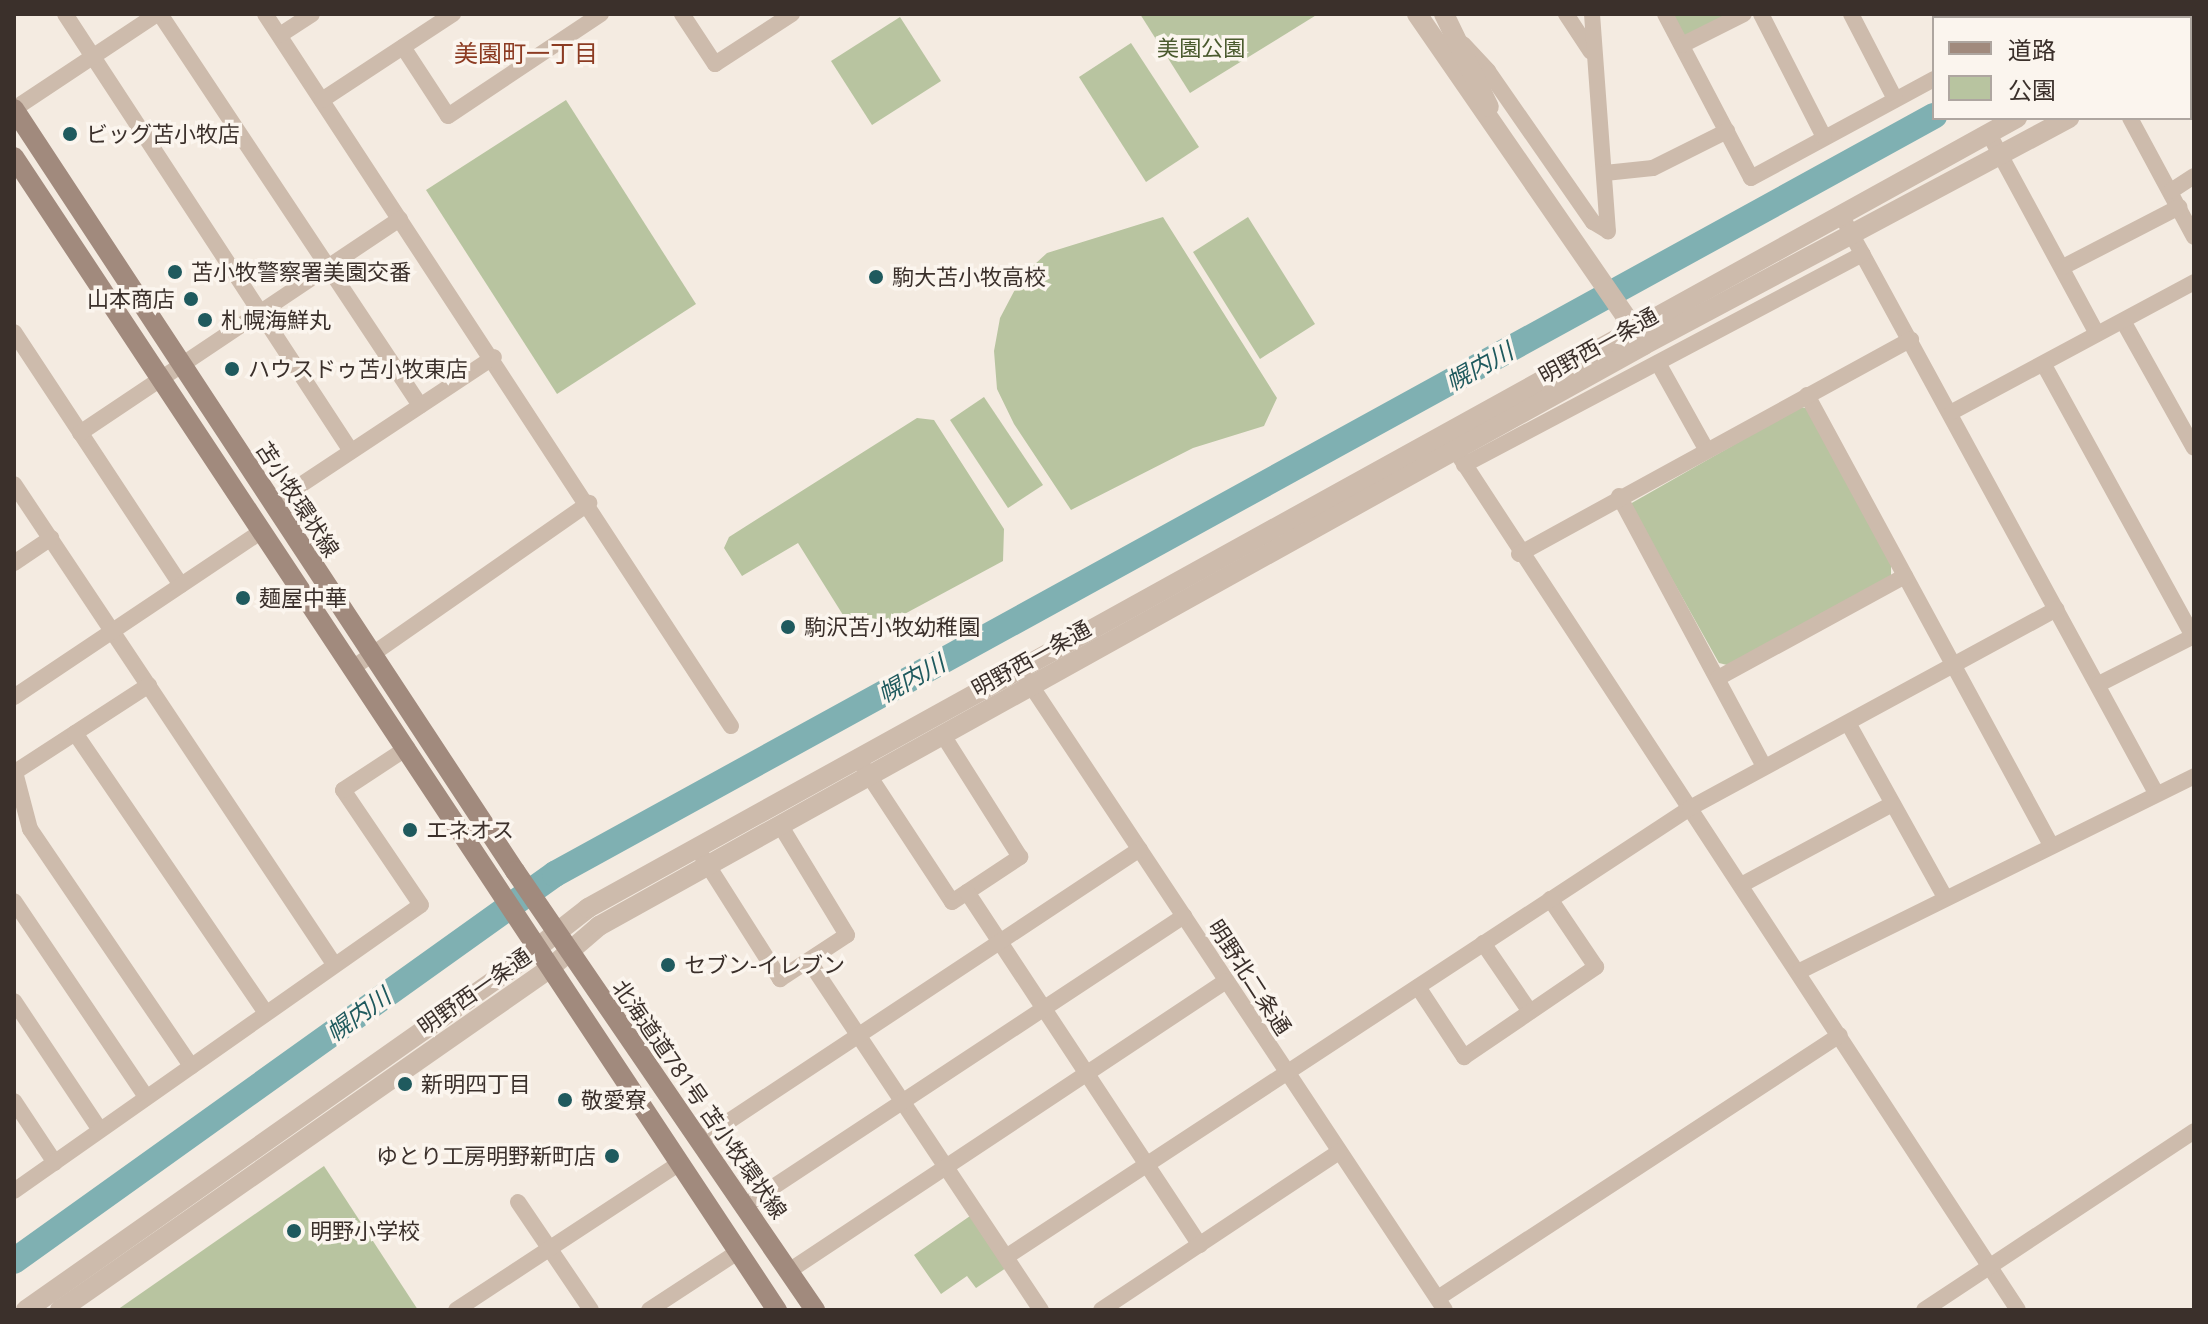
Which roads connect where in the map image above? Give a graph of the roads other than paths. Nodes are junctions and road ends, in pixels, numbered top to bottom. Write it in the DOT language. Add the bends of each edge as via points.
graph roads {
  1 [pos="65,14"];
  2 [pos="159,14"];
  3 [pos="265,14"];
  4 [pos="312,14"];
  5 [pos="453,14"];
  6 [pos="601,14"];
  7 [pos="682,14"];
  8 [pos="1417,14"];
  9 [pos="1444,14"];
  10 [pos="1566,14"];
  11 [pos="1592,14"];
  12 [pos="1665,14"];
  13 [pos="1744,14"];
  14 [pos="1761,14"];
  15 [pos="1851,14"];
  16 [pos="787,15"];
  17 [pos="280,35"];
  18 [pos="1460,40"];
  19 [pos="1682,45"];
  20 [pos="403,47"];
  21 [pos="1593,54"];
  22 [pos="93,56"];
  23 [pos="1932,80"];
  24 [pos="1895,99"];
  25 [pos="322,100"];
  26 [pos="14,109"];
  27 [pos="2014,120"];
  28 [pos="2065,120"];
  29 [pos="2131,120"];
  30 [pos="1497,125"];
  31 [pos="1727,131"];
  32 [pos="1989,134"];
  33 [pos="1824,137"];
  34 [pos="2000,156"];
  35 [pos="14,157"];
  36 [pos="1605,173"];
  37 [pos="2194,176"];
  38 [pos="2171,191"];
  39 [pos="2179,207"];
  40 [pos="1841,216"];
  41 [pos="400,219"];
  42 [pos="2194,237"];
  43 [pos="1858,245"];
  44 [pos="2063,267"];
  45 [pos="328,268"];
  46 [pos="2194,282"];
  47 [pos="260,313"];
  48 [pos="2123,321"];
  49 [pos="1636,330"];
  50 [pos="14,332"];
  51 [pos="2097,334"];
  52 [pos="1911,339"];
  53 [pos="494,357"];
  54 [pos="1658,363"];
  55 [pos="182,365"];
  56 [pos="2044,365"];
  57 [pos="158,381"];
  58 [pos="1807,395"];
  59 [pos="420,405"];
  60 [pos="1952,412"];
  61 [pos="80,433"];
  62 [pos="1445,434"];
  63 [pos="2194,448"];
  64 [pos="1706,449"];
  65 [pos="351,451"];
  66 [pos="1460,459"];
  67 [pos="14,484"];
  68 [pos="1619,496"];
  69 [pos="589,503"];
  70 [pos="272,504"];
  71 [pos="259,533"];
  72 [pos="51,538"];
  73 [pos="1519,554"];
  74 [pos="14,563"];
  75 [pos="1905,576"];
  76 [pos="181,585"];
  77 [pos="2056,609"];
  78 [pos="114,631"];
  79 [pos="2194,636"];
  80 [pos="372,654"];
  81 [pos="1952,665"];
  82 [pos="354,667"];
  83 [pos="1024,676"];
  84 [pos="1718,678"];
  85 [pos="2099,684"];
  86 [pos="149,685"];
  87 [pos="14,697"];
  88 [pos="1848,723"];
  89 [pos="731,726"];
  90 [pos="75,733"];
  91 [pos="943,735"];
  92 [pos="407,748"];
  93 [pos="1763,765"];
  94 [pos="863,767"];
  95 [pos="2194,776"];
  96 [pos="2156,793"];
  97 [pos="1892,804"];
  98 [pos="1690,808"];
  99 [pos="780,825"];
  100 [pos="2051,845"];
  101 [pos="697,847"];
  102 [pos="1140,849"];
  103 [pos="708,866"];
  104 [pos="1743,884"];
  105 [pos="967,892"];
  106 [pos="1945,897"];
  107 [pos="1550,899"];
  108 [pos="14,901"];
  109 [pos="1184,916"];
  110 [pos="551,924"];
  111 [pos="996,941"];
  112 [pos="1483,943"];
  113 [pos="535,950"];
  114 [pos="570,952"];
  115 [pos="809,961"];
  116 [pos="334,964"];
  117 [pos="549,969"];
  118 [pos="1800,971"];
  119 [pos="1226,981"];
  120 [pos="1418,987"];
  121 [pos="14,1001"];
  122 [pos="1043,1005"];
  123 [pos="265,1012"];
  124 [pos="1530,1012"];
  125 [pos="859,1035"];
  126 [pos="1840,1035"];
  127 [pos="191,1066"];
  128 [pos="1087,1072"];
  129 [pos="1286,1074"];
  130 [pos="146,1097"];
  131 [pos="14,1101"];
  132 [pos="902,1103"];
  133 [pos="100,1130"];
  134 [pos="2194,1131"];
  135 [pos="702,1139"];
  136 [pos="1339,1152"];
  137 [pos="681,1162"];
  138 [pos="55,1163"];
  139 [pos="1150,1163"];
  140 [pos="944,1166"];
  141 [pos="14,1191"];
  142 [pos="518,1202"];
  143 [pos="746,1205"];
  144 [pos="1200,1245"];
  145 [pos="549,1248"];
  146 [pos="739,1251"];
  147 [pos="1006,1257"];
  148 [pos="1989,1266"];
  149 [pos="789,1271"];
  150 [pos="1441,1304"];
  151 [pos="35,1307"];
  152 [pos="60,1310"];
  153 [pos="456,1310"];
  154 [pos="591,1310"];
  155 [pos="649,1310"];
  156 [pos="777,1310"];
  157 [pos="815,1310"];
  158 [pos="1041,1310"];
  159 [pos="1101,1310"];
  160 [pos="1924,1310"];
  161 [pos="2018,1310"];
  1 -- 22 [label="street"];
  2 -- 22 [label="street"];
  2 -- 45 [label="street"];
  3 -- 17 [label="street"];
  4 -- 17 [label="street"];
  5 -- 20 [label="street"];
  6 -- 20 [label="street" via="448,116"];
  7 -- 16 [label="street" via="715,64"];
  8 -- 30 [label="street" via="1460,82"];
  9 -- 18 [label="street"];
  10 -- 21 [label="street"];
  11 -- 21 [label="street"];
  12 -- 19 [label="street"];
  13 -- 19 [label="street"];
  14 -- 33 [label="street"];
  15 -- 24 [label="street"];
  17 -- 25 [label="street"];
  18 -- 30 [label="street"];
  18 -- 36 [label="street" via="1488,71 1593,222 1608,231"];
  19 -- 31 [label="street"];
  20 -- 25 [label="street"];
  21 -- 36 [label="street"];
  22 -- 26 [label="street"];
  22 -- 47 [label="street"];
  23 -- 24 [label="street"];
  24 -- 33 [label="street"];
  25 -- 41 [label="street"];
  26 -- 55 [label="main road, 苫小牧環状線"];
  27 -- 32 [label="street, 明野西一条通"];
  28 -- 34 [label="street, 明野西一条通"];
  29 -- 38 [label="street"];
  30 -- 49 [label="street"];
  31 -- 33 [label="street" via="1751,178"];
  31 -- 36 [label="street" via="1653,168"];
  32 -- 34 [label="street"];
  32 -- 40 [label="street, 明野西一条通"];
  34 -- 43 [label="street, 明野西一条通"];
  34 -- 44 [label="street"];
  35 -- 57 [label="main road"];
  37 -- 38 [label="street"];
  38 -- 39 [label="street"];
  39 -- 42 [label="street"];
  39 -- 44 [label="street"];
  40 -- 43 [label="street"];
  40 -- 49 [label="street, 明野西一条通"];
  41 -- 45 [label="street"];
  41 -- 53 [label="street"];
  43 -- 49 [label="street, 明野西一条通"];
  43 -- 52 [label="street"];
  43 -- 54 [label="street"];
  44 -- 51 [label="street"];
  45 -- 47 [label="street"];
  45 -- 59 [label="street"];
  46 -- 48 [label="street"];
  47 -- 55 [label="street"];
  47 -- 65 [label="street"];
  48 -- 51 [label="street"];
  48 -- 63 [label="street"];
  49 -- 62 [label="street, 明野西一条通"];
  49 -- 66 [label="street, 明野西一条通"];
  50 -- 61 [label="street"];
  51 -- 56 [label="street"];
  52 -- 58 [label="street"];
  52 -- 60 [label="street"];
  53 -- 59 [label="street"];
  53 -- 69 [label="street"];
  54 -- 64 [label="street"];
  54 -- 66 [label="street"];
  55 -- 57 [label="street"];
  55 -- 70 [label="main road, 苫小牧環状線"];
  56 -- 60 [label="street"];
  56 -- 79 [label="street"];
  57 -- 61 [label="street"];
  57 -- 71 [label="main road"];
  58 -- 64 [label="street"];
  58 -- 75 [label="street"];
  59 -- 65 [label="street"];
  60 -- 77 [label="street"];
  61 -- 76 [label="street"];
  62 -- 66 [label="street"];
  62 -- 83 [label="street, 明野西一条通"];
  64 -- 68 [label="street"];
  65 -- 70 [label="street"];
  66 -- 73 [label="street"];
  66 -- 83 [label="street, 明野西一条通"];
  67 -- 72 [label="street"];
  68 -- 73 [label="street"];
  68 -- 84 [label="street"];
  69 -- 80 [label="street"];
  69 -- 89 [label="street"];
  70 -- 80 [label="main road, 苫小牧環状線"];
  71 -- 76 [label="street"];
  71 -- 82 [label="main road"];
  72 -- 74 [label="street"];
  72 -- 78 [label="street"];
  73 -- 98 [label="street"];
  75 -- 81 [label="street"];
  75 -- 84 [label="street"];
  76 -- 78 [label="street"];
  77 -- 81 [label="street"];
  77 -- 85 [label="street"];
  78 -- 86 [label="street"];
  78 -- 87 [label="street"];
  79 -- 85 [label="street"];
  80 -- 82 [label="street"];
  80 -- 110 [label="main road, 苫小牧環状線"];
  81 -- 88 [label="street"];
  81 -- 100 [label="street"];
  82 -- 92 [label="main road"];
  83 -- 91 [label="street, 明野西一条通"];
  83 -- 94 [label="street, 明野西一条通"];
  83 -- 102 [label="street, 明野北二条通"];
  84 -- 93 [label="street"];
  85 -- 96 [label="street"];
  86 -- 90 [label="street"];
  86 -- 116 [label="street"];
  88 -- 93 [label="street"];
  88 -- 97 [label="street"];
  90 -- 123 [label="street"];
  90 -- 127 [label="street" via="15,772 30,829"];
  91 -- 94 [label="street, 明野西一条通"];
  91 -- 105 [label="street" via="1020,857"];
  92 -- 113 [label="main road"];
  92 -- 116 [label="street" via="343,790 421,905"];
  93 -- 98 [label="street"];
  94 -- 99 [label="street, 明野西一条通"];
  94 -- 101 [label="street, 明野西一条通"];
  94 -- 105 [label="street" via="952,902"];
  95 -- 96 [label="street"];
  96 -- 100 [label="street"];
  97 -- 104 [label="street"];
  97 -- 106 [label="street"];
  98 -- 104 [label="street"];
  98 -- 107 [label="street"];
  99 -- 103 [label="street, 明野西一条通"];
  99 -- 115 [label="street" via="847,935"];
  100 -- 106 [label="street"];
  101 -- 103 [label="street"];
  101 -- 110 [label="street, 明野西一条通"];
  102 -- 109 [label="street, 明野北二条通"];
  102 -- 111 [label="street"];
  103 -- 114 [label="street, 明野西一条通" via="599,926"];
  103 -- 115 [label="street" via="780,979"];
  104 -- 118 [label="street"];
  105 -- 111 [label="street"];
  106 -- 118 [label="street"];
  107 -- 112 [label="street"];
  107 -- 124 [label="street" via="1596,967"];
  108 -- 130 [label="street"];
  109 -- 119 [label="street, 明野北二条通"];
  109 -- 122 [label="street"];
  110 -- 113 [label="street, 明野西一条通"];
  110 -- 114 [label="main road, 北海道道781号 苫小牧環状線"];
  111 -- 122 [label="street"];
  111 -- 125 [label="street"];
  112 -- 120 [label="street"];
  112 -- 124 [label="street"];
  113 -- 117 [label="main road"];
  113 -- 151 [label="street, 明野西一条通"];
  114 -- 117 [label="street, 明野西一条通"];
  114 -- 135 [label="main road, 北海道道781号 苫小牧環状線"];
  115 -- 125 [label="street"];
  116 -- 123 [label="street"];
  117 -- 137 [label="main road"];
  117 -- 152 [label="street, 明野西一条通"];
  118 -- 126 [label="street"];
  119 -- 128 [label="street"];
  119 -- 129 [label="street, 明野北二条通"];
  120 -- 124 [label="street" via="1464,1057"];
  120 -- 129 [label="street"];
  121 -- 133 [label="street"];
  122 -- 128 [label="street"];
  122 -- 132 [label="street"];
  123 -- 127 [label="street"];
  125 -- 132 [label="street"];
  125 -- 135 [label="street"];
  126 -- 148 [label="street"];
  126 -- 150 [label="street"];
  127 -- 130 [label="street"];
  128 -- 139 [label="street"];
  128 -- 140 [label="street"];
  129 -- 136 [label="street, 明野北二条通"];
  129 -- 139 [label="street"];
  130 -- 133 [label="street"];
  131 -- 138 [label="street"];
  132 -- 140 [label="street"];
  132 -- 143 [label="street"];
  133 -- 138 [label="street"];
  134 -- 148 [label="street"];
  135 -- 143 [label="main road, 北海道道781号 苫小牧環状線"];
  136 -- 144 [label="street"];
  136 -- 150 [label="street, 明野北二条通"];
  137 -- 145 [label="street"];
  137 -- 146 [label="main road"];
  138 -- 141 [label="street"];
  139 -- 144 [label="street"];
  139 -- 147 [label="street"];
  140 -- 147 [label="street"];
  140 -- 149 [label="street"];
  142 -- 145 [label="street"];
  143 -- 149 [label="main road, 北海道道781号 苫小牧環状線"];
  144 -- 159 [label="street"];
  145 -- 153 [label="street"];
  145 -- 154 [label="street"];
  146 -- 155 [label="street"];
  146 -- 156 [label="main road"];
  147 -- 158 [label="street"];
  148 -- 160 [label="street"];
  148 -- 161 [label="street"];
  149 -- 157 [label="main road, 北海道道781号 苫小牧環状線"];
}
